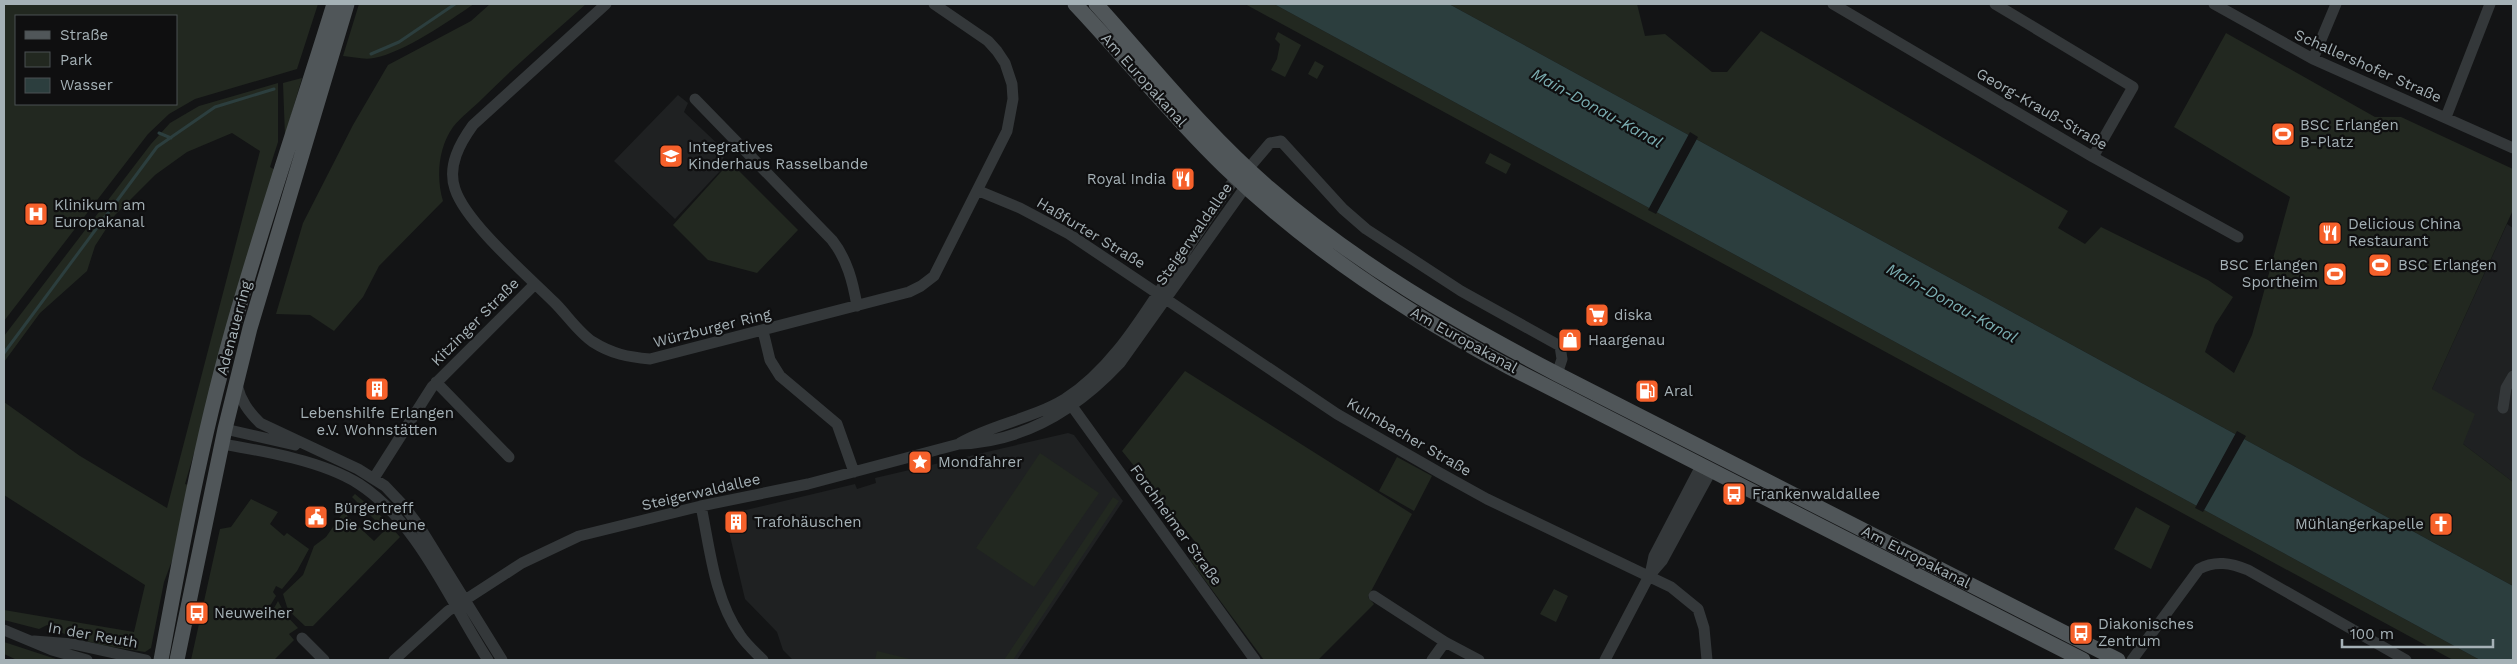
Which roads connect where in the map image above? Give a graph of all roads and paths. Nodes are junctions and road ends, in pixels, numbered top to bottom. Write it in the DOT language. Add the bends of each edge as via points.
graph roads {
  1 [pos="334,4"];
  2 [pos="347,4"];
  3 [pos="606,4"];
  4 [pos="934,4"];
  5 [pos="1075,4"];
  6 [pos="1096,4"];
  7 [pos="1833,4"];
  8 [pos="1995,4"];
  9 [pos="2214,4"];
  10 [pos="2336,4"];
  11 [pos="2490,4"];
  12 [pos="327,49"];
  13 [pos="2313,59"];
  14 [pos="316,83"];
  15 [pos="694,99"];
  16 [pos="2446,118"];
  17 [pos="2513,148"];
  18 [pos="2093,157"];
  19 [pos="1243,177"];
  20 [pos="978,191"];
  21 [pos="2238,237"];
  22 [pos="535,284"];
  23 [pos="1162,296"];
  24 [pos="858,306"];
  25 [pos="763,331"];
  26 [pos="1557,374"];
  27 [pos="2513,376"];
  28 [pos="436,382"];
  29 [pos="237,383"];
  30 [pos="1069,402"];
  31 [pos="2503,408"];
  32 [pos="225,429"];
  33 [pos="206,433"];
  34 [pos="222,444"];
  35 [pos="319,451"];
  36 [pos="1713,454"];
  37 [pos="509,457"];
  38 [pos="1706,468"];
  39 [pos="854,472"];
  40 [pos="374,478"];
  41 [pos="701,506"];
  42 [pos="1649,576"];
  43 [pos="1374,596"];
  44 [pos="459,604"];
  45 [pos="4,630"];
  46 [pos="302,638"];
  47 [pos="34,641"];
  48 [pos="1445,642"];
  49 [pos="87,660"];
  50 [pos="146,660"];
  51 [pos="161,660"];
  52 [pos="177,660"];
  53 [pos="324,660"];
  54 [pos="394,660"];
  55 [pos="488,660"];
  56 [pos="502,660"];
  57 [pos="763,660"];
  58 [pos="1255,660"];
  59 [pos="1432,660"];
  60 [pos="1479,660"];
  61 [pos="1605,660"];
  62 [pos="1707,660"];
  63 [pos="2083,660"];
  64 [pos="2118,660"];
  65 [pos="2132,660"];
  66 [pos="2406,660"];
  1 -- 12 [label="main road, Adenauerring"];
  2 -- 12 [label="main road, Adenauerring"];
  3 -- 22 [label="street, Würzburger Ring" via="473,125 460,143 454,164 454,187 462,206"];
  4 -- 20 [label="street, Würzburger Ring" via="988,41 1005,63 1012,84 1013,100 1007,131"];
  5 -- 19 [label="main road, Am Europakanal" via="1170,110"];
  6 -- 19 [label="main road, Am Europakanal" via="1202,122"];
  7 -- 18 [label="street, Georg-Krauß-Straße"];
  8 -- 18 [label="street" via="2133,87"];
  9 -- 13 [label="street, Schallershofer Straße"];
  10 -- 13 [label="street"];
  11 -- 16 [label="street"];
  12 -- 14 [label="main road, Adenauerring"];
  13 -- 16 [label="street, Schallershofer Straße"];
  14 -- 29 [label="main road, Adenauerring"];
  14 -- 33 [label="main road, Adenauerring" via="253,257"];
  15 -- 24 [label="street" via="842,252"];
  16 -- 17 [label="street, Schallershofer Straße"];
  18 -- 21 [label="street, Georg-Krauß-Straße"];
  19 -- 23 [label="street, Steigerwaldallee"];
  19 -- 26 [label="main road, Am Europakanal" via="1409,292"];
  19 -- 26 [label="street" via="1270,143 1281,141 1343,209 1366,229 1461,290 1560,346 1562,359"];
  19 -- 38 [label="main road, Am Europakanal" via="1325,252 1414,313 1470,346"];
  20 -- 23 [label="street, Haßfurter Straße" via="1020,208 1069,234"];
  20 -- 24 [label="street, Würzburger Ring" via="934,276 909,292"];
  22 -- 25 [label="street, Würzburger Ring" via="590,340 624,357 650,360"];
  22 -- 28 [label="street, Kitzinger Straße"];
  23 -- 30 [label="street, Steigerwaldallee" via="1120,363 1100,384"];
  23 -- 42 [label="street, Kulmbacher Straße" via="1330,408 1440,473 1487,499"];
  24 -- 25 [label="street, Würzburger Ring"];
  25 -- 39 [label="street" via="770,360 780,376 837,424"];
  26 -- 36 [label="main road, Am Europakanal"];
  27 -- 31 [label="street" via="2506,388"];
  28 -- 37 [label="street, Kitzinger Straße"];
  28 -- 40 [label="street, Kitzinger Straße"];
  29 -- 32 [label="main road, Adenauerring"];
  29 -- 35 [label="street" via="247,410 260,423"];
  30 -- 39 [label="street, Steigerwaldallee" via="1047,422 1022,432 958,444"];
  30 -- 58 [label="street, Forchheimer Straße"];
  32 -- 33 [label="main road"];
  32 -- 34 [label="main road, Adenauerring"];
  32 -- 35 [label="street"];
  33 -- 34 [label="main road"];
  33 -- 51 [label="main road, Adenauerring"];
  34 -- 44 [label="street" via="330,470 364,487 409,532"];
  34 -- 52 [label="main road, Adenauerring"];
  35 -- 40 [label="street"];
  36 -- 38 [label="main road"];
  36 -- 64 [label="main road, Am Europakanal"];
  38 -- 42 [label="street" via="1662,561"];
  38 -- 63 [label="main road, Am Europakanal"];
  39 -- 41 [label="street, Steigerwaldallee"];
  40 -- 44 [label="street" via="403,504 419,526"];
  41 -- 44 [label="street, Steigerwaldallee" via="579,536 522,563"];
  41 -- 57 [label="street" via="715,578 728,616 740,636"];
  42 -- 61 [label="street"];
  42 -- 62 [label="street, Kulmbacher Straße" via="1671,587 1698,609 1704,628"];
  43 -- 48 [label="street"];
  44 -- 54 [label="street, Steigerwaldallee"];
  44 -- 55 [label="street"];
  44 -- 56 [label="street"];
  45 -- 47 [label="street, In der Reuth"];
  46 -- 53 [label="street"];
  47 -- 49 [label="street, In der Reuth" via="68,656"];
  47 -- 50 [label="street, In der Reuth" via="73,644"];
  48 -- 59 [label="street"];
  48 -- 60 [label="street"];
  65 -- 66 [label="street" via="2200,569 2224,563 2248,570"];
}
